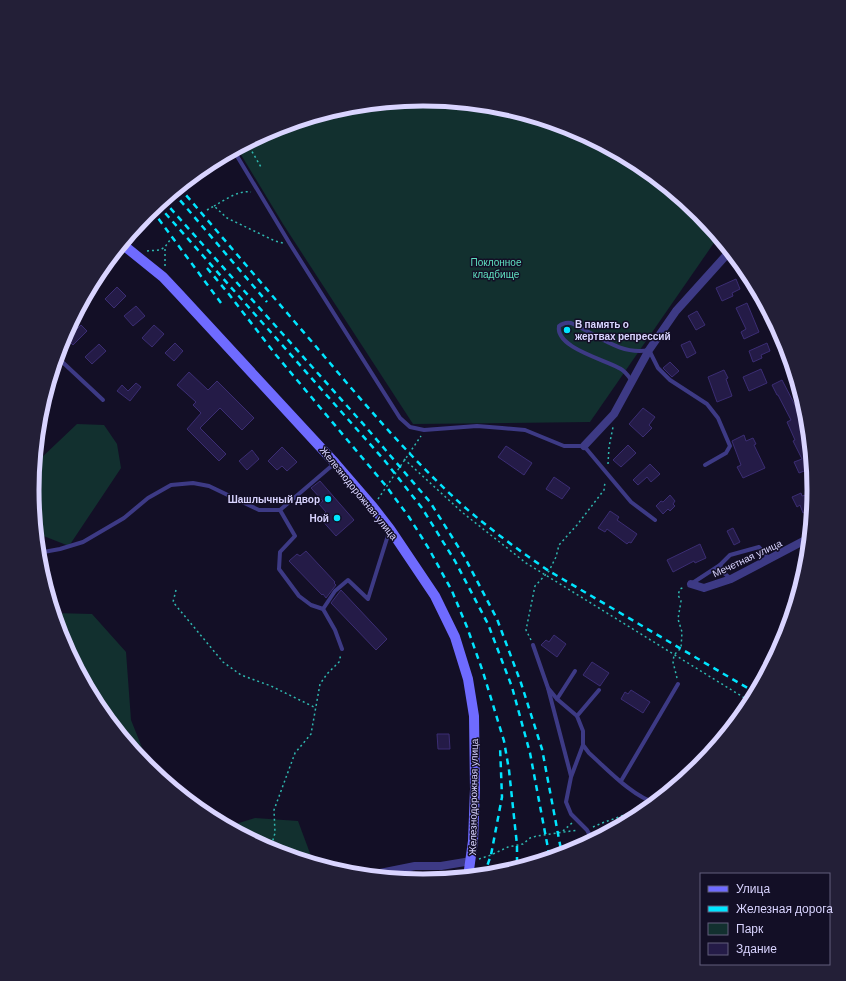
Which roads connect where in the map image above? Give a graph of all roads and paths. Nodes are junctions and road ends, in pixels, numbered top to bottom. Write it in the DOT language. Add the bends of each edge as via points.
graph roads {
  1 [pos="250,148"];
  2 [pos="237,155"];
  3 [pos="262,167"];
  4 [pos="260,193"];
  5 [pos="214,206"];
  6 [pos="207,210"];
  7 [pos="170,240"];
  8 [pos="290,244"];
  9 [pos="126,247"];
  10 [pos="164,247"];
  11 [pos="726,255"];
  12 [pos="137,256"];
  13 [pos="163,277"];
  14 [pos="649,350"];
  15 [pos="61,361"];
  16 [pos="632,382"];
  17 [pos="103,400"];
  18 [pos="614,414"];
  19 [pos="424,430"];
  20 [pos="584,446"];
  21 [pos="404,459"];
  22 [pos="336,463"];
  23 [pos="705,465"];
  24 [pos="607,474"];
  25 [pos="373,507"];
  26 [pos="280,510"];
  27 [pos="655,520"];
  28 [pos="390,529"];
  29 [pos="804,541"];
  30 [pos="44,552"];
  31 [pos="770,560"];
  32 [pos="720,565"];
  33 [pos="545,576"];
  34 [pos="731,579"];
  35 [pos="691,584"];
  36 [pos="176,590"];
  37 [pos="323,609"];
  38 [pos="533,645"];
  39 [pos="342,649"];
  40 [pos="674,655"];
  41 [pos="575,671"];
  42 [pos="678,684"];
  43 [pos="548,688"];
  44 [pos="599,690"];
  45 [pos="557,699"];
  46 [pos="746,699"];
  47 [pos="316,708"];
  48 [pos="577,716"];
  49 [pos="583,745"];
  50 [pos="571,776"];
  51 [pos="622,781"];
  52 [pos="649,801"];
  53 [pos="632,812"];
  54 [pos="572,814"];
  55 [pos="587,830"];
  56 [pos="563,831"];
  57 [pos="590,836"];
  58 [pos="272,843"];
  59 [pos="471,861"];
  60 [pos="469,871"];
  61 [pos="384,872"];
  1 -- 3 [label="path"];
  2 -- 4 [label="lane"];
  4 -- 5 [label="path" via="245,191"];
  4 -- 8 [label="lane"];
  5 -- 6 [label="path"];
  5 -- 8 [label="path" via="246,228 275,241"];
  7 -- 10 [label="path"];
  8 -- 19 [label="lane" via="400,418 410,427"];
  9 -- 12 [label="street, Железнодорожная улица"];
  10 -- 12 [label="path"];
  10 -- 13 [label="path"];
  11 -- 14 [label="street" via="676,312"];
  12 -- 13 [label="street, Железнодорожная улица"];
  13 -- 22 [label="street, Железнодорожная улица"];
  14 -- 16 [label="street"];
  14 -- 16 [label="lane" via="624,350 571,323 566,322 559,326 559,333 567,343 622,370"];
  14 -- 23 [label="lane" via="658,368 670,380 707,404 718,418 730,446 726,453"];
  15 -- 17 [label="lane"];
  16 -- 18 [label="street"];
  18 -- 20 [label="street"];
  18 -- 24 [label="path"];
  19 -- 20 [label="lane" via="478,426 525,430 564,446"];
  19 -- 21 [label="path"];
  20 -- 24 [label="lane"];
  21 -- 25 [label="path"];
  21 -- 33 [label="path" via="463,513"];
  22 -- 25 [label="street, Железнодорожная улица"];
  22 -- 26 [label="lane"];
  24 -- 27 [label="lane" via="631,502"];
  24 -- 33 [label="path" via="604,490 559,545 556,557"];
  25 -- 28 [label="street, Железнодорожная улица"];
  26 -- 30 [label="lane" via="259,510 209,486 192,483 171,485 148,498 124,518 83,542"];
  26 -- 37 [label="lane" via="295,536 280,552 279,568 299,596 311,605"];
  28 -- 37 [label="lane" via="368,599 348,580 335,591"];
  28 -- 59 [label="street, Железнодорожная улица" via="435,596 455,637 468,679 474,716 475,789"];
  29 -- 31 [label="street, Мечетная улица"];
  31 -- 32 [label="lane" via="759,547 730,555"];
  31 -- 34 [label="street, Мечетная улица"];
  32 -- 34 [label="lane"];
  32 -- 35 [label="lane"];
  33 -- 38 [label="path" via="535,586 526,630"];
  33 -- 40 [label="path"];
  34 -- 35 [label="street, Мечетная улица" via="704,588"];
  35 -- 40 [label="path" via="680,589 678,594 681,601 678,619 682,632 681,648"];
  36 -- 47 [label="path" via="173,602 223,662 241,675 271,686"];
  37 -- 39 [label="lane"];
  38 -- 43 [label="lane"];
  39 -- 47 [label="path" via="339,662 320,684"];
  40 -- 42 [label="path"];
  40 -- 46 [label="path"];
  41 -- 45 [label="lane"];
  42 -- 51 [label="lane"];
  43 -- 45 [label="lane"];
  43 -- 50 [label="lane"];
  44 -- 48 [label="lane"];
  45 -- 48 [label="lane"];
  47 -- 58 [label="path" via="311,734 296,753 274,810 275,832"];
  48 -- 49 [label="lane" via="583,731"];
  49 -- 50 [label="lane"];
  49 -- 51 [label="lane"];
  50 -- 54 [label="lane" via="566,802"];
  51 -- 52 [label="lane" via="635,793"];
  53 -- 55 [label="path"];
  54 -- 55 [label="lane"];
  54 -- 56 [label="path" via="572,823"];
  55 -- 56 [label="path"];
  55 -- 57 [label="lane"];
  56 -- 59 [label="path" via="530,838 523,844"];
  59 -- 60 [label="street, Железнодорожная улица"];
  59 -- 61 [label="street" via="441,866 415,866"];
}
